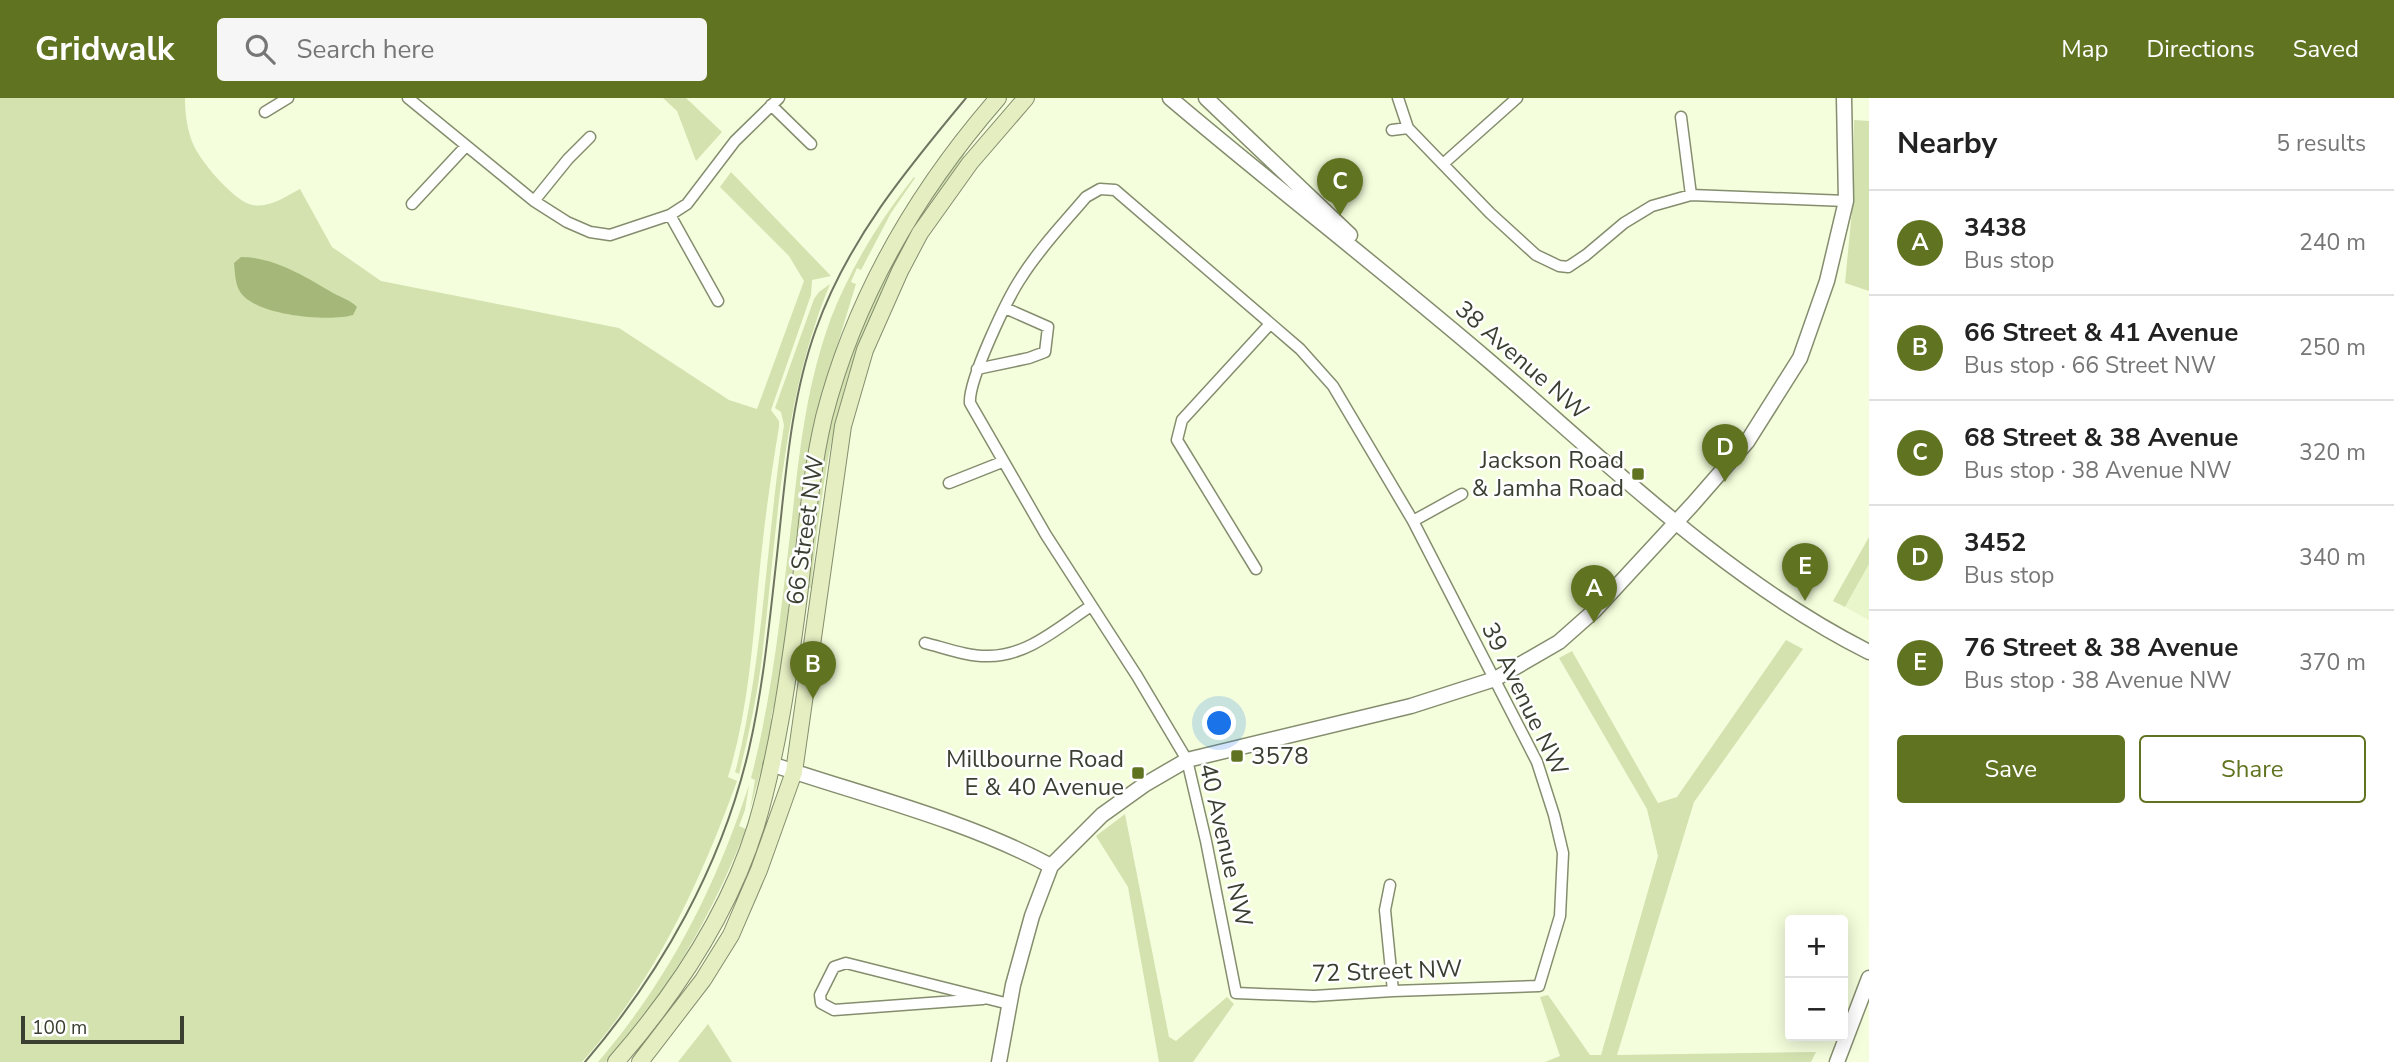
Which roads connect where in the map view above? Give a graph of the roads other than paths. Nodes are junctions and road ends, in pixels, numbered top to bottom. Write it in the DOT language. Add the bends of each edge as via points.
graph roads {
  1 [pos="288,98"];
  2 [pos="408,98"];
  3 [pos="998,98"];
  4 [pos="1026,98"];
  5 [pos="1170,98"];
  6 [pos="1206,98"];
  7 [pos="1398,98"];
  8 [pos="1517,98"];
  9 [pos="1844,98"];
  10 [pos="775,102"];
  11 [pos="265,112"];
  12 [pos="1681,117"];
  13 [pos="1408,128"];
  14 [pos="1392,130"];
  15 [pos="590,137"];
  16 [pos="811,144"];
  17 [pos="466,146"];
  18 [pos="1443,164"];
  19 [pos="1691,195"];
  20 [pos="534,201"];
  21 [pos="1846,201"];
  22 [pos="412,204"];
  23 [pos="670,215"];
  24 [pos="1416,299"];
  25 [pos="718,301"];
  26 [pos="1005,308"];
  27 [pos="1270,324"];
  28 [pos="977,369"];
  29 [pos="1002,461"];
  30 [pos="949,483"];
  31 [pos="1462,494"];
  32 [pos="1413,522"];
  33 [pos="1676,522"];
  34 [pos="1256,569"];
  35 [pos="1091,606"];
  36 [pos="925,643"];
  37 [pos="1869,652"];
  38 [pos="1495,679"];
  39 [pos="1187,760"];
  40 [pos="771,764"];
  41 [pos="794,772"];
  42 [pos="1051,866"];
  43 [pos="1390,885"];
  44 [pos="1869,978"];
  45 [pos="1539,986"];
  46 [pos="1393,991"];
  47 [pos="1236,993"];
  48 [pos="982,999"];
  49 [pos="1009,1004"];
  50 [pos="616,1062"];
  51 [pos="640,1062"];
  52 [pos="999,1062"];
  53 [pos="1837,1062"];
  1 -- 11 [label="street"];
  2 -- 17 [label="street"];
  3 -- 40 [label="main road, 66 Street NW" via="952,154 900,233 862,304 842,360 813,475"];
  4 -- 41 [label="main road, 66 Street NW" via="970,163 920,233 866,350 843,426"];
  5 -- 24 [label="street, 38 Avenue NW"];
  6 -- 24 [label="street, 38 Avenue NW"];
  7 -- 13 [label="street"];
  8 -- 18 [label="street"];
  9 -- 21 [label="street"];
  10 -- 16 [label="street"];
  10 -- 23 [label="street" via="735,141 687,204"];
  12 -- 19 [label="street"];
  13 -- 14 [label="street"];
  13 -- 18 [label="street"];
  15 -- 20 [label="street"];
  17 -- 20 [label="street"];
  17 -- 22 [label="street"];
  18 -- 19 [label="street" via="1536,254 1569,267 1651,206"];
  19 -- 21 [label="street"];
  20 -- 23 [label="street" via="567,222 610,235"];
  21 -- 33 [label="street" via="1827,281 1800,358 1747,442"];
  23 -- 25 [label="street"];
  24 -- 33 [label="street, 38 Avenue NW"];
  26 -- 27 [label="street, 39 Avenue NW" via="1020,278 1086,197 1100,189 1115,190"];
  26 -- 28 [label="street"];
  26 -- 28 [label="street" via="1048,327 1045,352"];
  27 -- 32 [label="street, 39 Avenue NW" via="1334,386"];
  27 -- 34 [label="street" via="1182,420 1177,440"];
  28 -- 29 [label="street, 40 Avenue NW" via="969,397 972,410"];
  29 -- 30 [label="street"];
  29 -- 35 [label="street, 40 Avenue NW"];
  31 -- 32 [label="street"];
  32 -- 38 [label="street, 39 Avenue NW"];
  33 -- 37 [label="street, 38 Avenue NW" via="1823,629"];
  33 -- 38 [label="street" via="1568,635"];
  35 -- 36 [label="street" via="1015,653 988,657"];
  35 -- 39 [label="street, 40 Avenue NW"];
  38 -- 39 [label="street" via="1411,706"];
  38 -- 45 [label="street, 39 Avenue NW" via="1537,762 1563,853 1560,916"];
  39 -- 42 [label="street" via="1102,815"];
  39 -- 47 [label="street, 40 Avenue NW"];
  40 -- 41 [label="street"];
  40 -- 50 [label="main road, 66 Street NW" via="755,827 719,913 677,985"];
  41 -- 42 [label="street" via="969,828"];
  41 -- 51 [label="main road, 66 Street NW" via="731,935"];
  42 -- 49 [label="street" via="1032,916"];
  43 -- 46 [label="street" via="1385,910"];
  44 -- 53 [label="street"];
  45 -- 46 [label="street, 72 Street NW"];
  46 -- 47 [label="street, 72 Street NW" via="1314,996"];
  48 -- 48 [label="street" via="846,963 834,967 820,995 821,1003 834,1010"];
  48 -- 49 [label="street"];
  49 -- 52 [label="street"];
}
